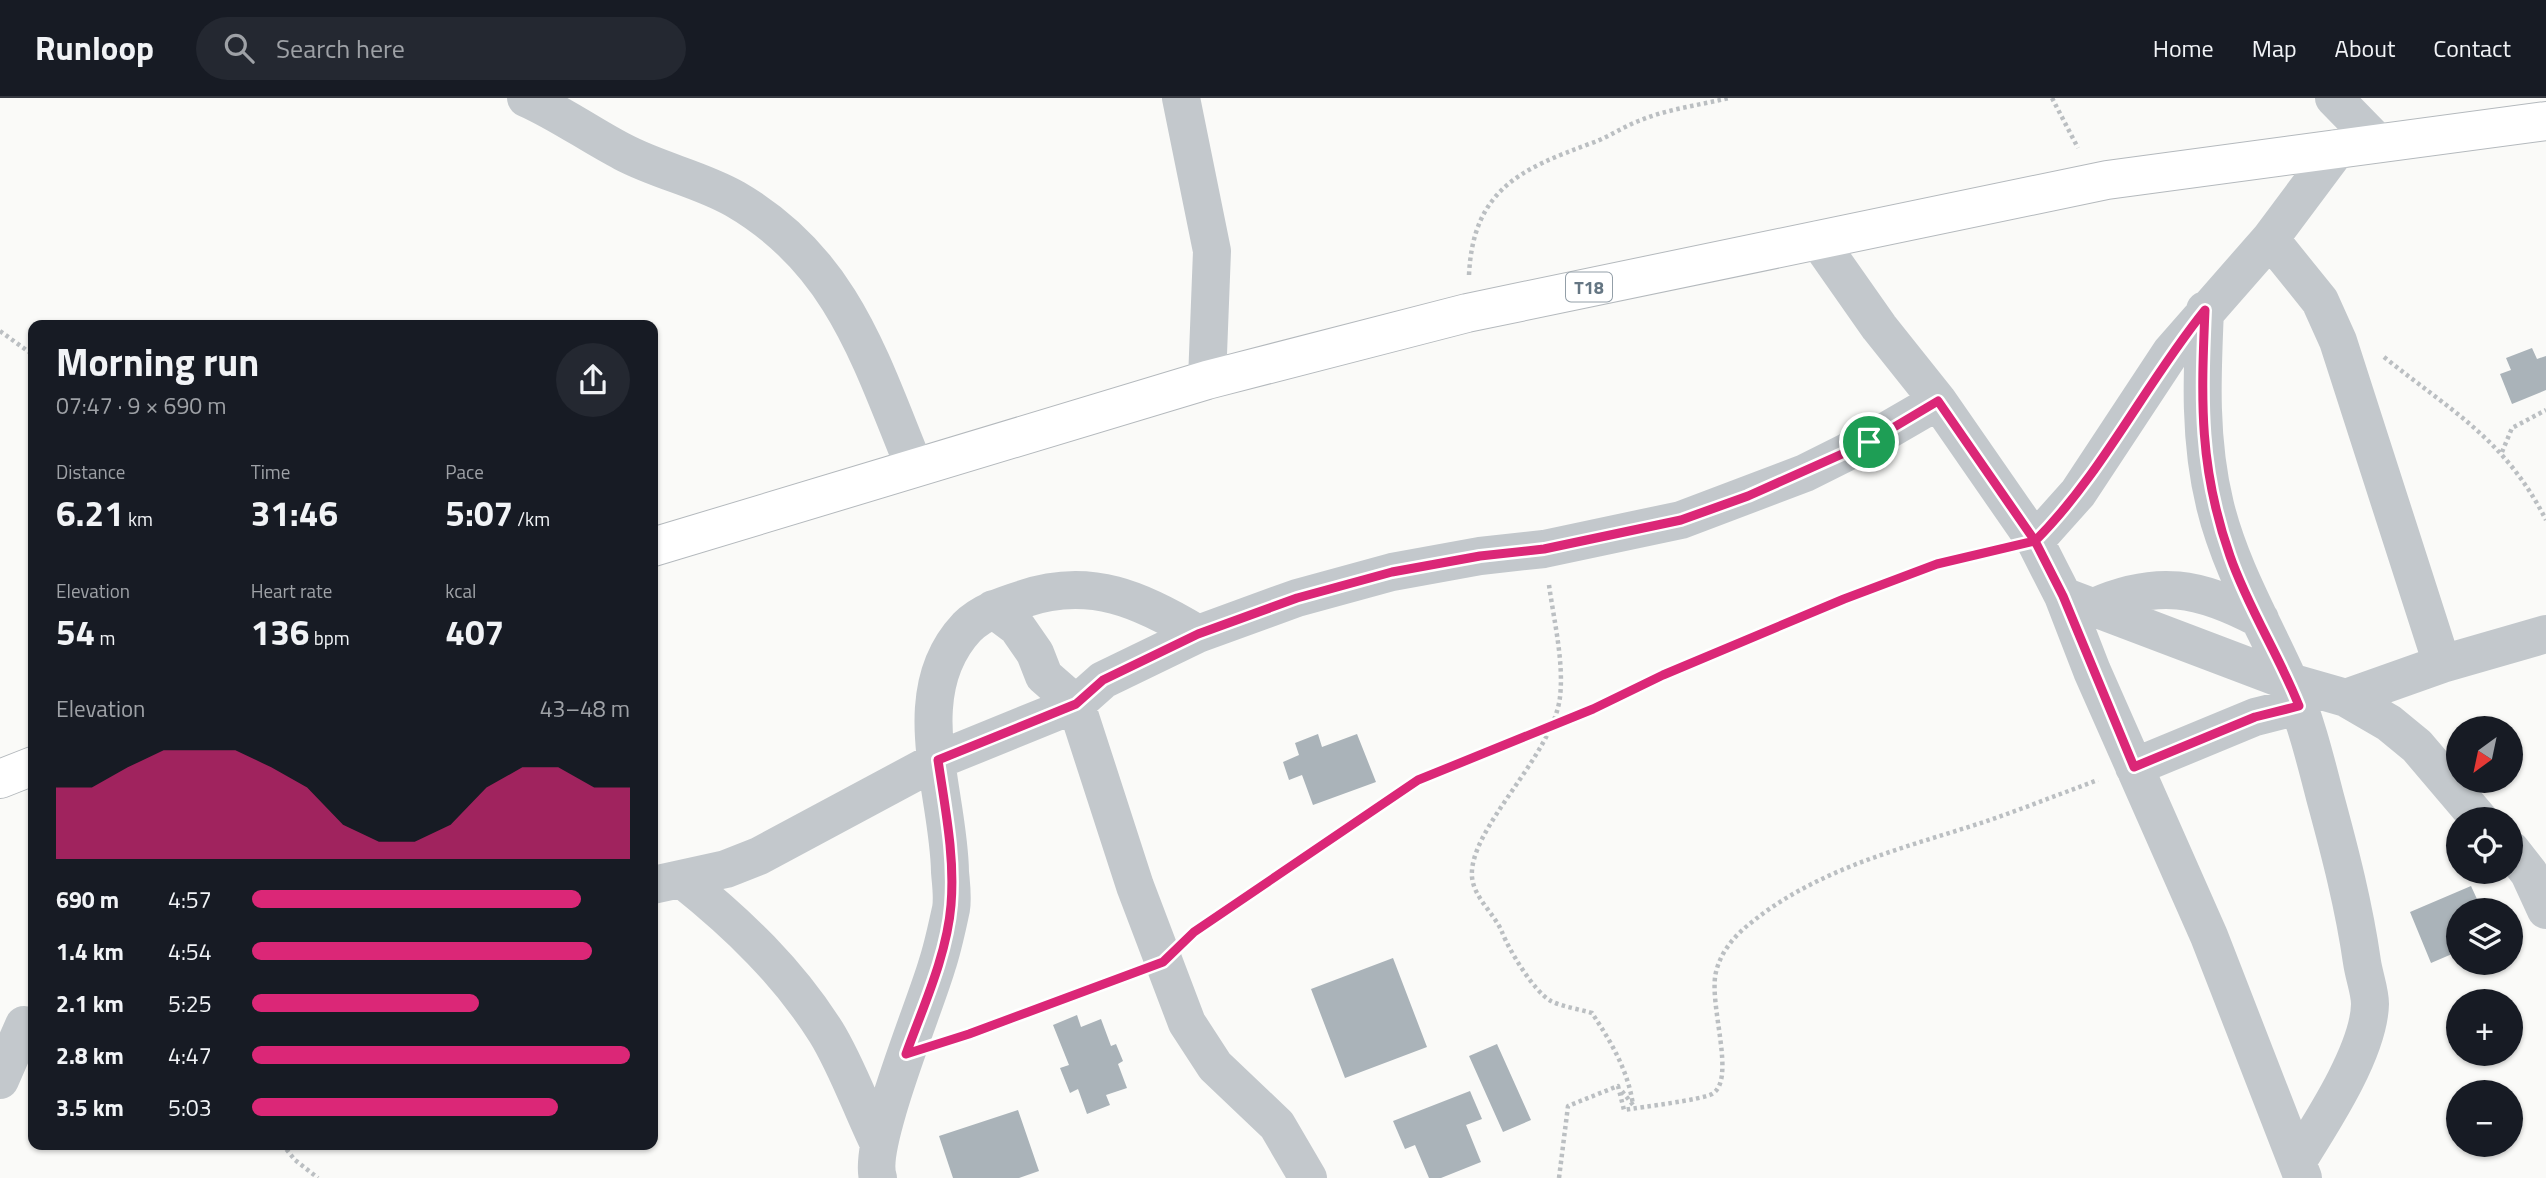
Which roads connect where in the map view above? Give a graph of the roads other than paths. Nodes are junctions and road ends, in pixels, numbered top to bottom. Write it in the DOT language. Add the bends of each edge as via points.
graph roads {
  1 [pos="526,98"];
  2 [pos="1181,98"];
  3 [pos="2334,98"];
  4 [pos="2546,121"];
  5 [pos="2378,143"];
  6 [pos="2338,148"];
  7 [pos="2270,239"];
  8 [pos="1818,240"];
  9 [pos="2205,310"];
  10 [pos="1207,380"];
  11 [pos="1938,401"];
  12 [pos="914,466"];
  13 [pos="2035,541"];
  14 [pos="658,545"];
  15 [pos="2078,601"];
  16 [pos="993,609"];
  17 [pos="2260,619"];
  18 [pos="1198,634"];
  19 [pos="2546,634"];
  20 [pos="2442,664"];
  21 [pos="2294,694"];
  22 [pos="2346,698"];
  23 [pos="1076,704"];
  24 [pos="938,760"];
  25 [pos="2134,767"];
  26 [pos="28,768"];
  27 [pos="0,779"];
  28 [pos="2469,807"];
  29 [pos="2523,865"];
  30 [pos="668,883"];
  31 [pos="2546,910"];
  32 [pos="19,1023"];
  33 [pos="0,1080"];
  34 [pos="878,1161"];
  35 [pos="2300,1170"];
  36 [pos="1308,1178"];
  1 -- 12 [label="street" via="623,152 727,195 760,215 796,246 832,286 861,336"];
  2 -- 10 [label="street" via="1212,251"];
  3 -- 5 [label="street"];
  4 -- 5 [label="highway, T18"];
  5 -- 6 [label="highway, T18"];
  6 -- 7 [label="street"];
  6 -- 8 [label="highway, T18" via="2107,180"];
  7 -- 9 [label="street"];
  7 -- 20 [label="street" via="2320,301 2338,341"];
  8 -- 10 [label="highway, T18" via="1467,313"];
  8 -- 11 [label="street"];
  9 -- 13 [label="street" via="2171,352 2078,493"];
  9 -- 17 [label="street" via="2204,453 2231,559"];
  10 -- 12 [label="highway, T18"];
  11 -- 13 [label="street"];
  11 -- 18 [label="street" via="1869,442 1748,496 1681,520 1544,549 1392,572 1297,598"];
  12 -- 14 [label="highway, T18"];
  13 -- 15 [label="street"];
  15 -- 17 [label="street" via="2142,590 2183,590 2216,598"];
  15 -- 21 [label="street"];
  15 -- 25 [label="street"];
  16 -- 18 [label="street" via="1030,596 1075,590 1112,592 1161,611"];
  16 -- 23 [label="street" via="1017,627 1044,676"];
  16 -- 24 [label="street" via="968,626 937,683 932,717"];
  17 -- 21 [label="street"];
  18 -- 23 [label="street" via="1103,680"];
  19 -- 20 [label="street"];
  20 -- 22 [label="street"];
  21 -- 22 [label="street"];
  21 -- 25 [label="street" via="2255,717"];
  21 -- 35 [label="street" via="2355,912 2370,1004 2363,1037"];
  22 -- 28 [label="street" via="2417,746"];
  23 -- 24 [label="street"];
  23 -- 36 [label="street" via="1187,1023 1215,1066 1276,1125"];
  24 -- 30 [label="street" via="759,856"];
  24 -- 34 [label="street" via="950,836 951,906"];
  25 -- 35 [label="street" via="2209,936"];
  26 -- 27 [label="highway"];
  29 -- 31 [label="street"];
  30 -- 34 [label="street" via="734,921 791,982 827,1034"];
  32 -- 33 [label="street"];
}
